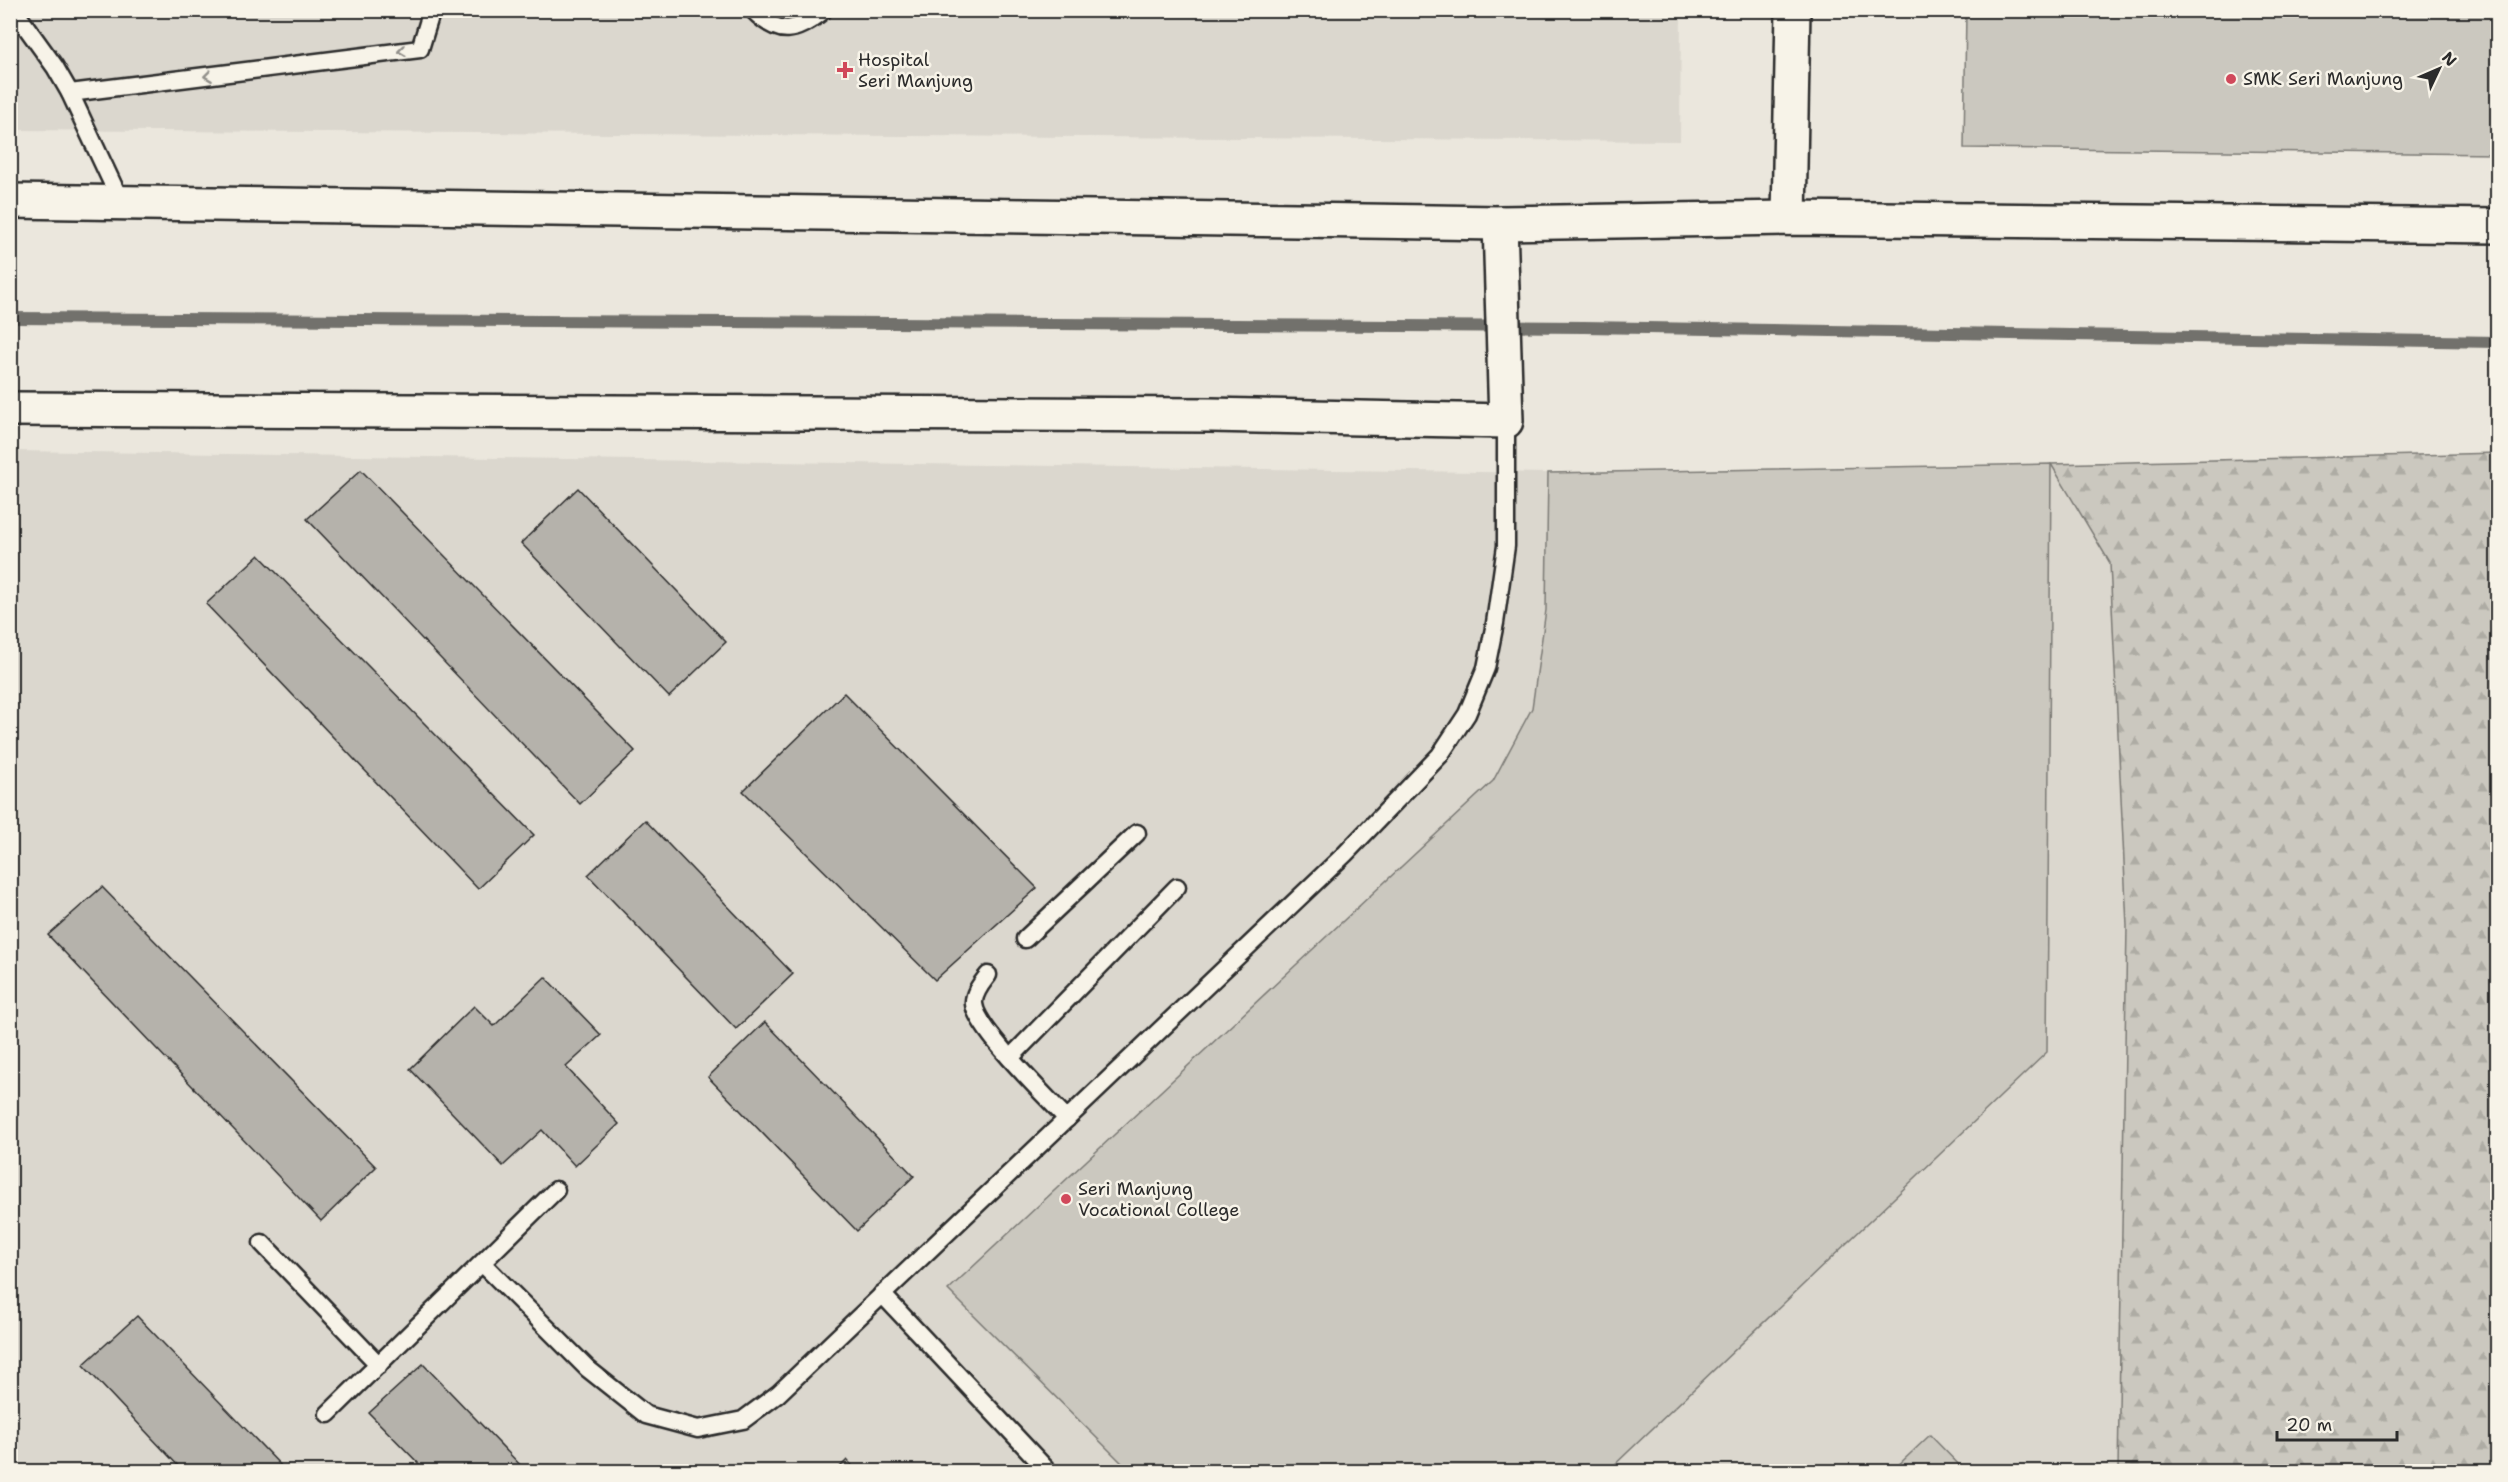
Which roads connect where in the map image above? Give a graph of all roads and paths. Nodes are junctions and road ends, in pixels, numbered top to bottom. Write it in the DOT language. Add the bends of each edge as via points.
graph roads {
  1 [pos="14,10"];
  2 [pos="432,10"];
  3 [pos="753,10"];
  4 [pos="824,10"];
  5 [pos="1793,10"];
  6 [pos="70,93"];
  7 [pos="10,201"];
  8 [pos="121,202"];
  9 [pos="1789,218"];
  10 [pos="1500,223"];
  11 [pos="2498,226"];
  12 [pos="10,409"];
  13 [pos="1506,421"];
  14 [pos="1137,833"];
  15 [pos="1177,888"];
  16 [pos="1025,939"];
  17 [pos="988,975"];
  18 [pos="1010,1058"];
  19 [pos="1067,1119"];
  20 [pos="556,1190"];
  21 [pos="262,1244"];
  22 [pos="483,1264"];
  23 [pos="882,1294"];
  24 [pos="379,1365"];
  25 [pos="328,1414"];
  26 [pos="1049,1472"];
  1 -- 6 [label="lane"];
  2 -- 6 [label="lane, one-way" via="420,49"];
  3 -- 4 [label="lane" via="768,26 784,30 811,21"];
  5 -- 9 [label="street"];
  6 -- 8 [label="lane"];
  7 -- 8 [label="street"];
  8 -- 10 [label="street"];
  9 -- 10 [label="street"];
  9 -- 11 [label="street"];
  10 -- 13 [label="street"];
  12 -- 13 [label="street" via="1210,415"];
  13 -- 19 [label="lane" via="1506,546 1496,623 1486,668 1467,714 1440,755 1345,854"];
  14 -- 16 [label="lane"];
  15 -- 18 [label="lane"];
  17 -- 18 [label="lane" via="974,1004 979,1018"];
  18 -- 19 [label="lane"];
  19 -- 23 [label="lane"];
  20 -- 22 [label="lane"];
  21 -- 24 [label="lane"];
  22 -- 23 [label="lane" via="588,1369 646,1415 698,1429 743,1420 778,1394"];
  22 -- 24 [label="lane"];
  23 -- 26 [label="lane"];
  24 -- 25 [label="lane"];
}
